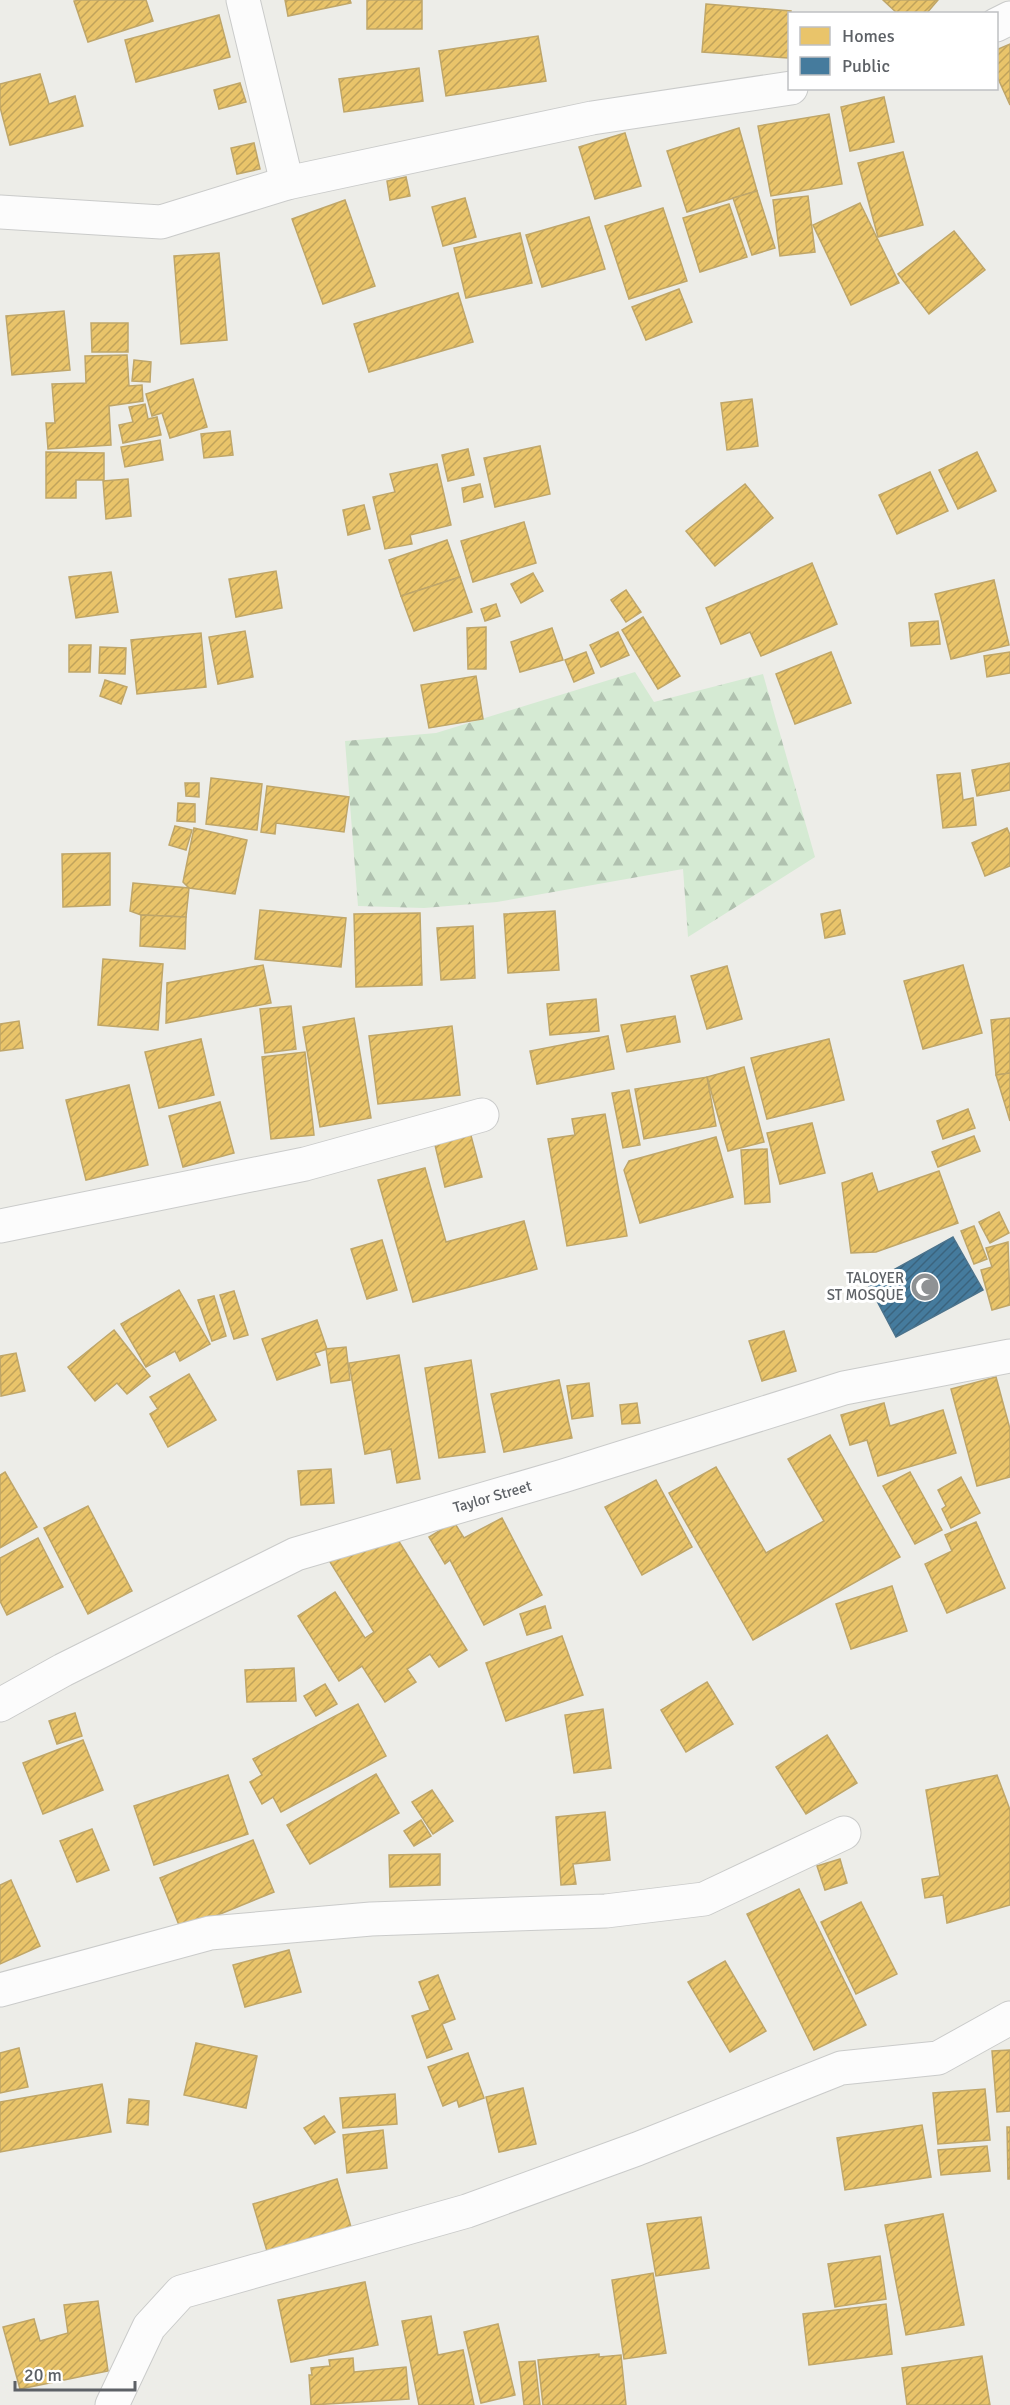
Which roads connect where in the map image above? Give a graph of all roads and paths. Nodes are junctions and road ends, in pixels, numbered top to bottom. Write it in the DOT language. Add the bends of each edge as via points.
graph roads {
  1 [pos="243,0"];
  2 [pos="788,88"];
  3 [pos="287,183"];
  4 [pos="0,212"];
  5 [pos="482,1115"];
  6 [pos="0,1226"];
  7 [pos="1010,1356"];
  8 [pos="0,1705"];
  9 [pos="844,1833"];
  10 [pos="0,1990"];
  11 [pos="1010,2018"];
  12 [pos="112,2405"];
  1 -- 3 [label="street"];
  2 -- 3 [label="street" via="592,118"];
  3 -- 4 [label="street" via="161,222"];
  5 -- 6 [label="street" via="305,1164"];
  7 -- 8 [label="street, Taylor Street" via="844,1388 296,1554"];
  9 -- 10 [label="street" via="704,1899 606,1911 371,1919 210,1933"];
  11 -- 12 [label="street" via="938,2058 841,2068 638,2149 467,2211 181,2292 149,2327"];
}
